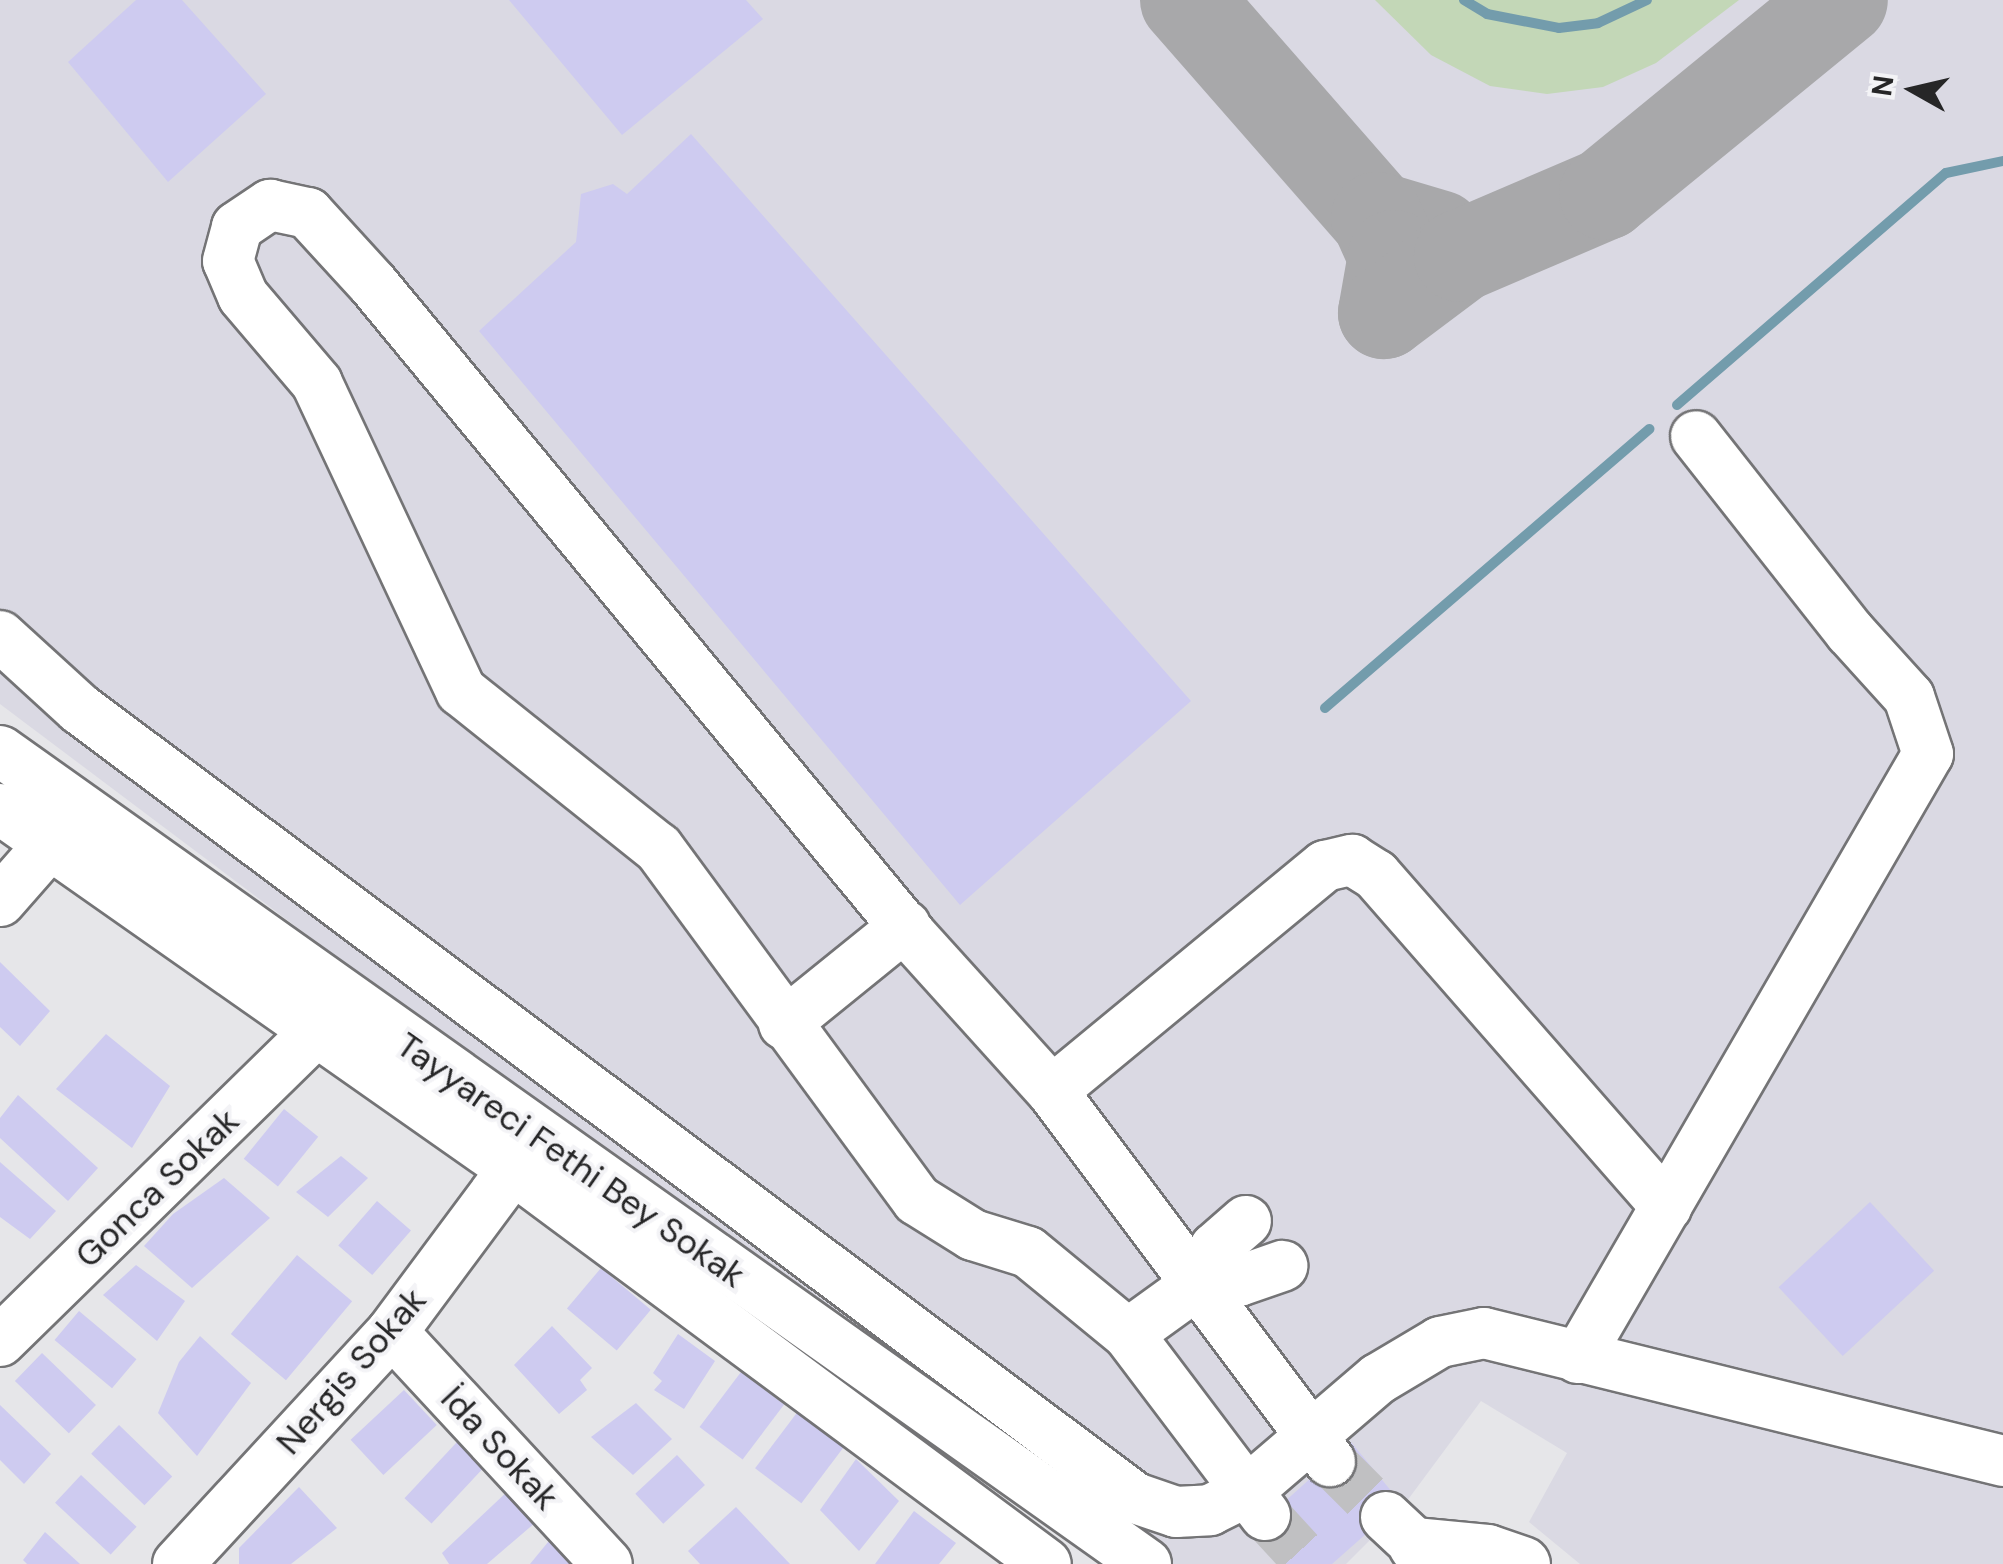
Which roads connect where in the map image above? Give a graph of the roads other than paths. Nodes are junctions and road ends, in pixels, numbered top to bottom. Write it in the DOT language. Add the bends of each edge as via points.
graph roads {
  1 [pos="1696,436"];
  2 [pos="0,636"];
  3 [pos="0,751"];
  4 [pos="0,809"];
  5 [pos="66,826"];
  6 [pos="0,900"];
  7 [pos="904,926"];
  8 [pos="784,1024"];
  9 [pos="314,1034"];
  10 [pos="1052,1091"];
  11 [pos="513,1169"];
  12 [pos="1667,1206"];
  13 [pos="1246,1221"];
  14 [pos="1282,1266"];
  15 [pos="1199,1283"];
  16 [pos="392,1332"];
  17 [pos="1128,1334"];
  18 [pos="0,1342"];
  19 [pos="1578,1358"];
  20 [pos="1318,1448"];
  21 [pos="2003,1461"];
  22 [pos="1256,1503"];
  23 [pos="1406,1547"];
  24 [pos="178,1564"];
  25 [pos="607,1564"];
  26 [pos="1046,1564"];
  27 [pos="1146,1564"];
  28 [pos="1522,1564"];
  1 -- 12 [label="street" via="1850,632 1909,696 1928,754"];
  2 -- 22 [label="street" via="80,709 1135,1498 1176,1512"];
  3 -- 5 [label="street, Tayyareci Fethi Bey Sokak"];
  4 -- 5 [label="street, Tayyareci Fethi Bey Sokak"];
  5 -- 6 [label="street"];
  5 -- 9 [label="street, Tayyareci Fethi Bey Sokak"];
  5 -- 27 [label="street, Tayyareci Fethi Bey Sokak"];
  7 -- 8 [label="street"];
  7 -- 8 [label="street" via="308,213 270,205 237,227 228,261 243,296 317,384 461,691 658,848"];
  7 -- 10 [label="street"];
  8 -- 17 [label="street" via="916,1200 973,1235 1028,1252"];
  9 -- 11 [label="street, Tayyareci Fethi Bey Sokak"];
  9 -- 18 [label="street, Gonca Sokak"];
  10 -- 12 [label="street" via="1325,866 1352,860 1376,875"];
  10 -- 15 [label="street"];
  11 -- 16 [label="street, Nergis Sokak"];
  11 -- 26 [label="street, Tayyareci Fethi Bey Sokak"];
  12 -- 19 [label="street"];
  13 -- 15 [label="street" via="1215,1248"];
  14 -- 15 [label="street" via="1239,1281"];
  15 -- 17 [label="street"];
  15 -- 20 [label="street"];
  16 -- 24 [label="street, Nergis Sokak"];
  16 -- 25 [label="street, İda Sokak"];
  17 -- 22 [label="street"];
  19 -- 20 [label="street" via="1484,1332 1440,1342"];
  19 -- 21 [label="street"];
  20 -- 22 [label="street"];
  23 -- 28 [label="main road" via="1487,1552"];
}
